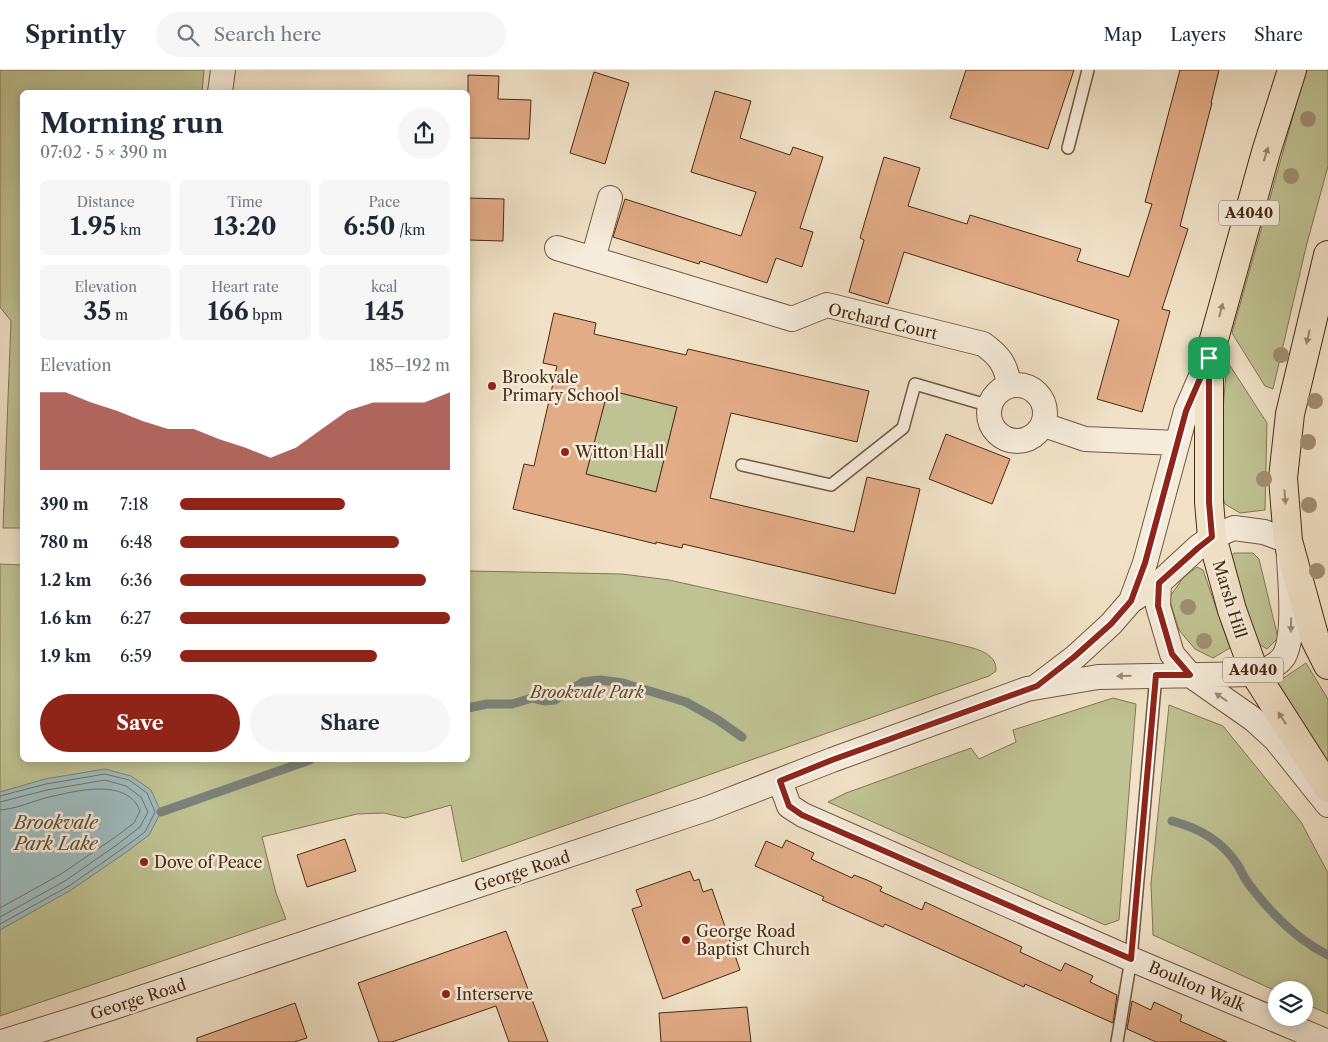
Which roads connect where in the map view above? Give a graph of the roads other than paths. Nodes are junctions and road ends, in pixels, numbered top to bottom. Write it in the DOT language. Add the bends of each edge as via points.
graph roads {
  1 [pos="223,70"];
  2 [pos="1088,70"];
  3 [pos="1292,70"];
  4 [pos="220,90"];
  5 [pos="1068,148"];
  6 [pos="610,198"];
  7 [pos="557,248"];
  8 [pos="1328,255"];
  9 [pos="592,259"];
  10 [pos="1324,290"];
  11 [pos="1209,358"];
  12 [pos="1009,385"];
  13 [pos="990,406"];
  14 [pos="1044,425"];
  15 [pos="1177,444"];
  16 [pos="742,465"];
  17 [pos="1212,537"];
  18 [pos="1288,541"];
  19 [pos="1159,583"];
  20 [pos="1131,601"];
  21 [pos="1328,665"];
  22 [pos="1255,674"];
  23 [pos="1156,675"];
  24 [pos="1190,675"];
  25 [pos="1037,686"];
  26 [pos="780,781"];
  27 [pos="1328,788"];
  28 [pos="1328,805"];
  29 [pos="1131,959"];
  30 [pos="2,1042"];
  31 [pos="1117,1042"];
  32 [pos="1328,1042"];
  1 -- 4 [label="street"];
  2 -- 5 [label="lane"];
  11 -- 3 [label="main road, A4040, one-way"];
  6 -- 9 [label="street"];
  7 -- 9 [label="street, Orchard Court"];
  8 -- 10 [label="main road"];
  9 -- 12 [label="street, Orchard Court" via="792,319 827,305 983,344 996,354 1006,370"];
  10 -- 18 [label="main road, one-way" via="1290,414 1283,478"];
  11 -- 15 [label="street" via="1186,411"];
  11 -- 17 [label="main road, A4040"];
  12 -- 13 [label="street" via="992,398"];
  12 -- 14 [label="street" via="1034,389 1045,404"];
  13 -- 14 [label="street" via="990,425 998,436 1020,442 1033,438"];
  13 -- 16 [label="lane" via="915,384 903,428 831,485"];
  14 -- 15 [label="street" via="1085,439"];
  15 -- 20 [label="street" via="1145,563"];
  17 -- 18 [label="street, George Road" via="1234,528 1264,532"];
  17 -- 19 [label="street, George Road"];
  17 -- 22 [label="main road, Marsh Hill / A4040" via="1232,610"];
  18 -- 21 [label="main road" via="1315,639"];
  18 -- 22 [label="street, George Road, one-way" via="1292,631 1283,656 1269,669"];
  19 -- 20 [label="street, George Road"];
  19 -- 24 [label="street" via="1158,606 1172,654"];
  20 -- 25 [label="street, George Road" via="1111,624"];
  22 -- 24 [label="street, George Road"];
  27 -- 22 [label="main road, Marsh Hill / A4040, one-way"];
  23 -- 24 [label="street, George Road"];
  23 -- 25 [label="street, George Road, one-way"];
  23 -- 29 [label="lane"];
  28 -- 24 [label="street, one-way" via="1276,740 1253,719"];
  25 -- 26 [label="street, George Road"];
  26 -- 29 [label="street, Boulton Walk" via="789,806 802,815"];
  26 -- 30 [label="street, George Road" via="572,855"];
  29 -- 31 [label="lane"];
  29 -- 32 [label="street, Boulton Walk"];
}
